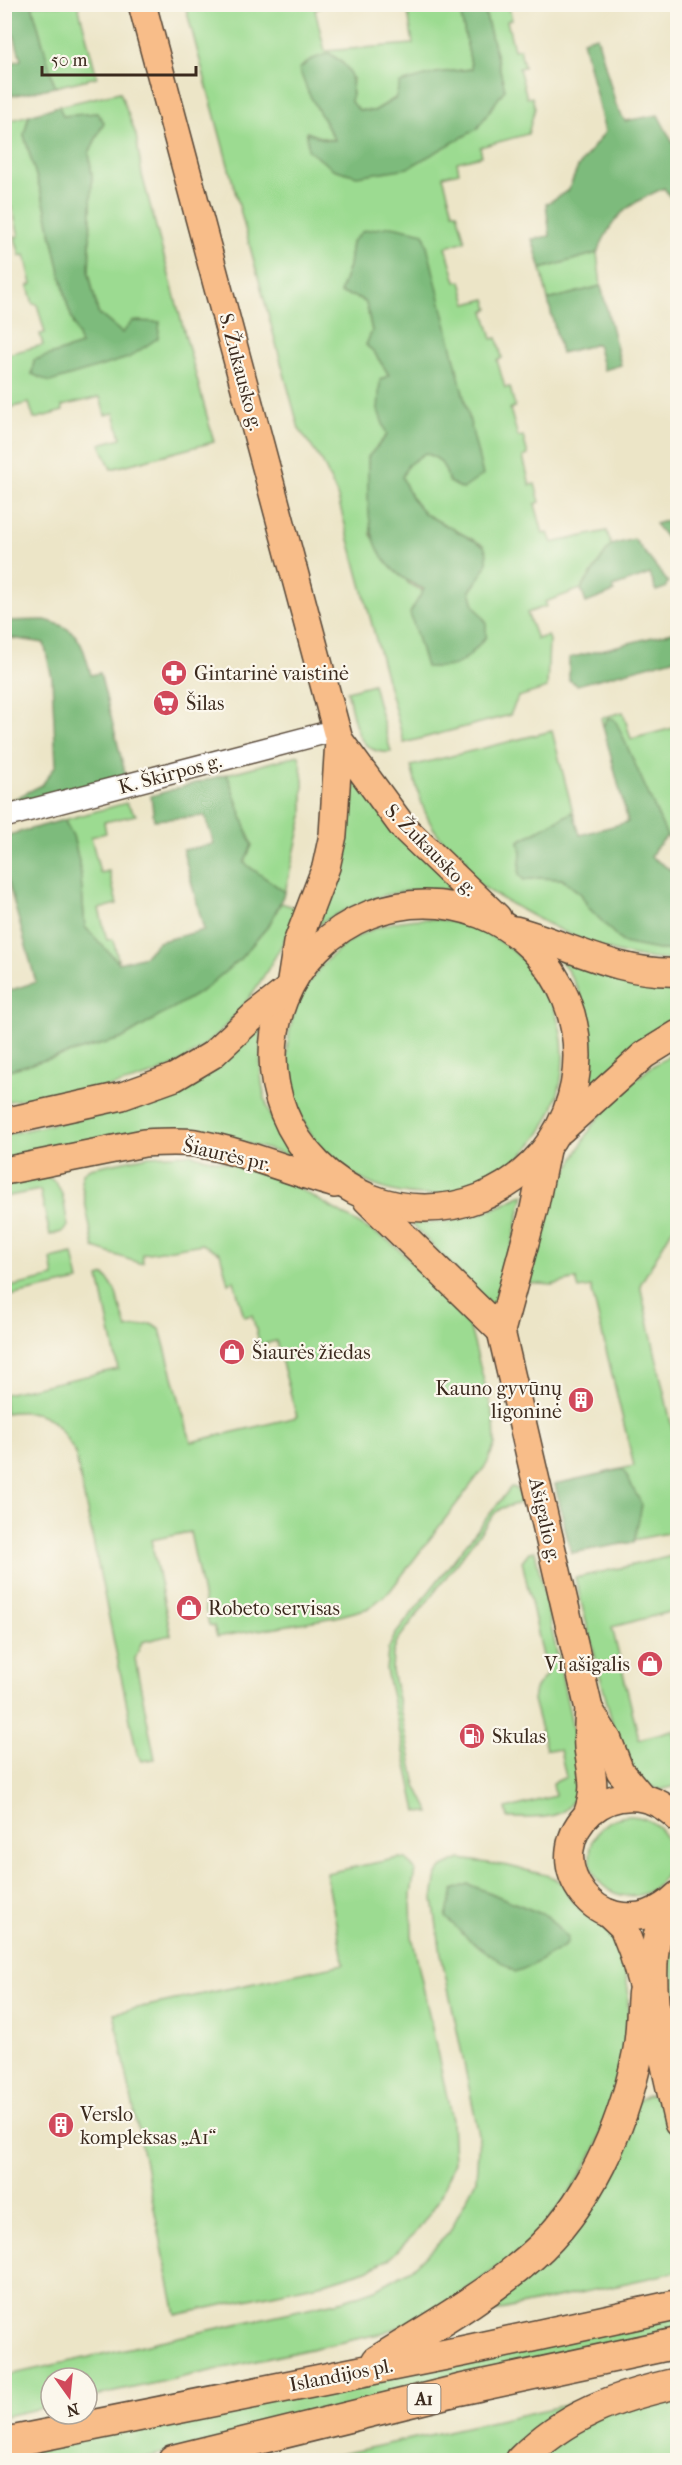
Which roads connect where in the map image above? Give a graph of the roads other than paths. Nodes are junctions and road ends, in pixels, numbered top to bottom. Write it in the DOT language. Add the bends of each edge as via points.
graph roads {
  1 [pos="142,4"];
  2 [pos="337,735"];
  3 [pos="4,818"];
  4 [pos="508,927"];
  5 [pos="678,972"];
  6 [pos="289,986"];
  7 [pos="678,1034"];
  8 [pos="4,1122"];
  9 [pos="551,1142"];
  10 [pos="4,1171"];
  11 [pos="353,1191"];
  12 [pos="501,1331"];
  13 [pos="589,1709"];
  14 [pos="658,1798"];
  15 [pos="587,1815"];
  16 [pos="678,1818"];
  17 [pos="673,1900"];
  18 [pos="608,1913"];
  19 [pos="643,1994"];
  20 [pos="657,2025"];
  21 [pos="678,2123"];
  22 [pos="678,2305"];
  23 [pos="678,2343"];
  24 [pos="363,2371"];
  25 [pos="678,2383"];
  26 [pos="4,2443"];
  27 [pos="173,2460"];
  28 [pos="520,2460"];
  1 -- 2 [label="main road, S. Žukausko g."];
  2 -- 3 [label="street, K. Škirpos g."];
  2 -- 4 [label="main road, S. Žukausko g." via="403,827"];
  2 -- 6 [label="main road, S. Žukausko g." via="333,835 326,867 297,943"];
  4 -- 5 [label="main road" via="610,964"];
  4 -- 6 [label="main road" via="471,910 433,904 399,906 364,916 335,933 310,954"];
  4 -- 9 [label="main road, S. Žukausko g." via="547,966 570,1011 576,1036 574,1087"];
  6 -- 8 [label="main road" via="212,1055 175,1077 122,1096"];
  6 -- 11 [label="main road" via="273,1045 273,1074 279,1101 305,1151 319,1167"];
  7 -- 9 [label="main road" via="644,1055"];
  9 -- 11 [label="main road, Šiaurės pr." via="527,1170 511,1181 477,1200 449,1207 392,1206"];
  9 -- 12 [label="main road, Ašigalio g."];
  10 -- 11 [label="main road, Šiaurės pr." via="132,1146 194,1143 235,1152"];
  11 -- 12 [label="main road"];
  12 -- 13 [label="main road, Ašigalio g."];
  13 -- 14 [label="main road, Ašigalio g." via="608,1740 620,1771"];
  13 -- 15 [label="main road, Ašigalio g." via="588,1745 594,1796"];
  14 -- 15 [label="main road" via="613,1799"];
  14 -- 16 [label="main road, Ašigalio g."];
  15 -- 18 [label="main road" via="573,1837 571,1864 580,1889"];
  17 -- 18 [label="main road" via="640,1917"];
  17 -- 20 [label="main road" via="659,1921 655,1946"];
  18 -- 19 [label="main road" via="623,1927"];
  19 -- 20 [label="main road"];
  19 -- 24 [label="highway" via="638,2054 628,2096 613,2139 566,2220 534,2254 498,2283"];
  20 -- 21 [label="main road"];
  22 -- 24 [label="highway, Islandijos pl. / A1"];
  23 -- 27 [label="highway, Islandijos pl. / A1" via="459,2390"];
  24 -- 26 [label="highway, Islandijos pl. / A1"];
  25 -- 28 [label="highway" via="612,2400 579,2414"];
}
